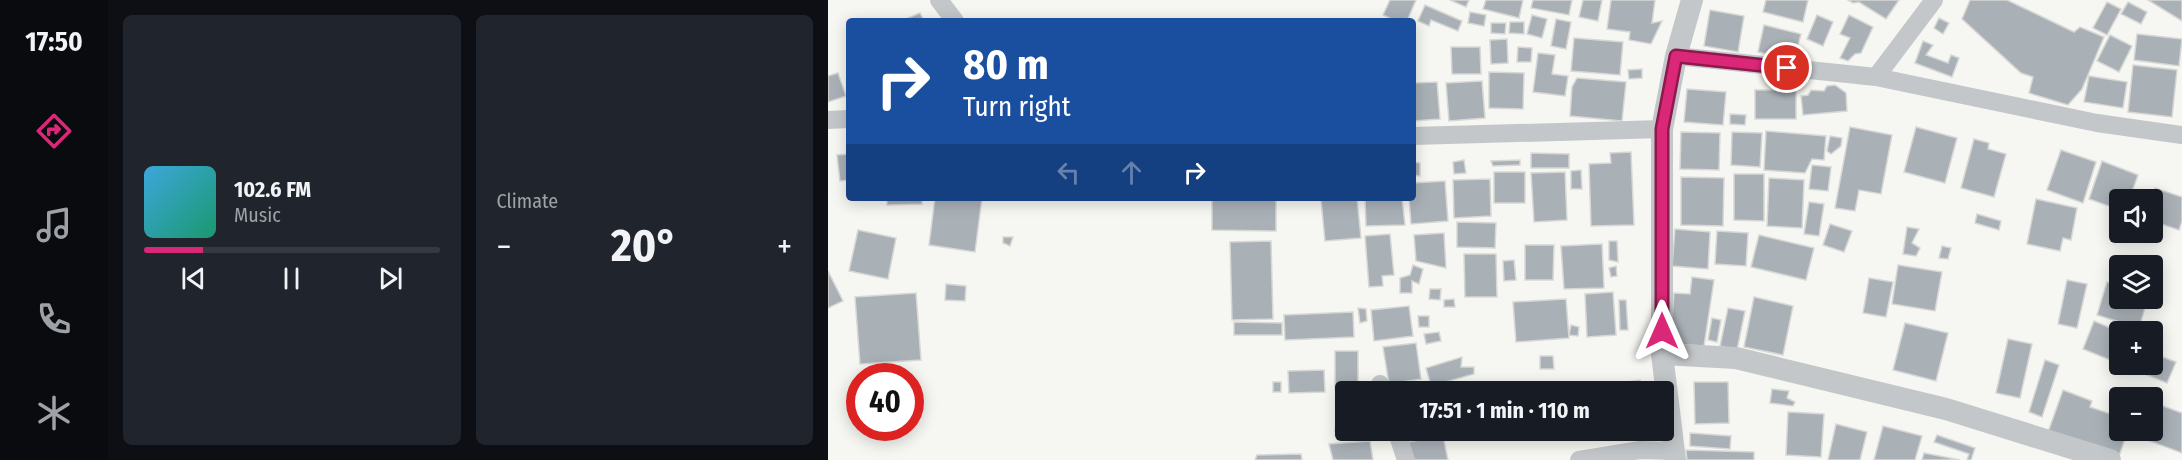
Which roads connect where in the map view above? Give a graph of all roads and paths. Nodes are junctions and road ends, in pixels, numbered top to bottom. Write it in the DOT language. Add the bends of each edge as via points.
graph roads {
  1 [pos="939,0"];
  2 [pos="1692,0"];
  3 [pos="1934,0"];
  4 [pos="953,18"];
  5 [pos="1676,56"];
  6 [pos="1876,77"];
  7 [pos="846,119"];
  8 [pos="828,120"];
  9 [pos="1662,129"];
  10 [pos="2182,135"];
  11 [pos="1416,136"];
  12 [pos="1662,354"];
  13 [pos="1400,441"];
  14 [pos="1675,456"];
  15 [pos="1406,460"];
  16 [pos="1579,460"];
  17 [pos="2110,460"];
  1 -- 4 [label="street"];
  2 -- 5 [label="street"];
  3 -- 6 [label="street"];
  5 -- 6 [label="street"];
  5 -- 9 [label="street"];
  6 -- 10 [label="street" via="2097,123"];
  7 -- 8 [label="street"];
  9 -- 11 [label="street"];
  9 -- 12 [label="street"];
  12 -- 14 [label="street"];
  12 -- 17 [label="street" via="1736,358 1946,409"];
  13 -- 15 [label="street"];
  14 -- 16 [label="street" via="1640,450"];
}
